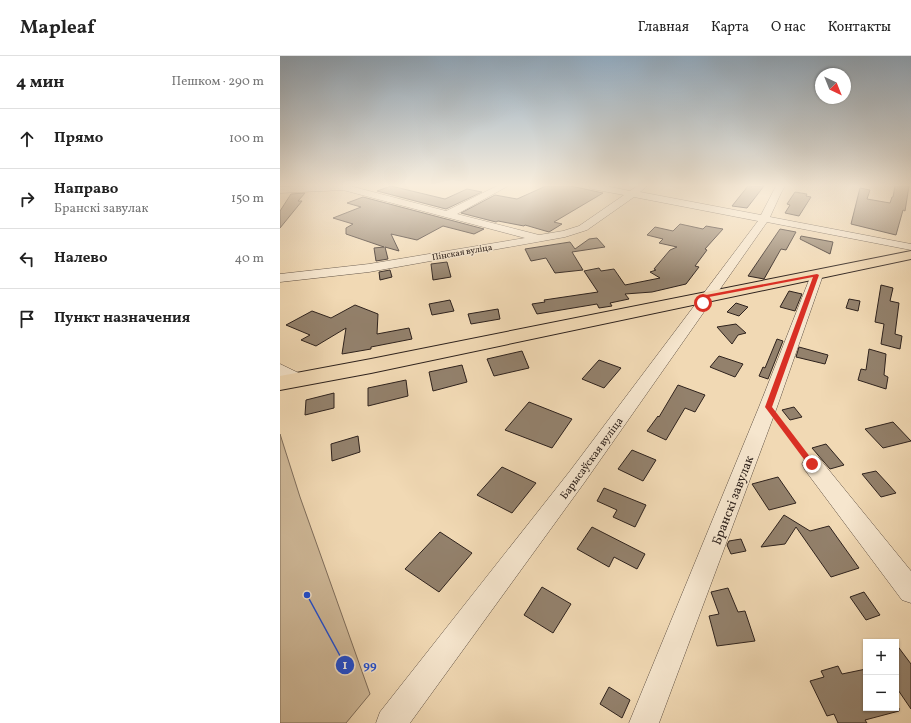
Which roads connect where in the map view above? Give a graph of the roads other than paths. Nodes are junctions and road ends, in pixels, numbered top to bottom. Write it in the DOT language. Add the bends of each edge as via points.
graph roads {
  1 [pos="460,217"];
  2 [pos="599,217"];
  3 [pos="754,217"];
  4 [pos="764,219"];
  5 [pos="541,238"];
  6 [pos="911,247"];
  7 [pos="911,256"];
  8 [pos="817,275"];
  9 [pos="280,278"];
  10 [pos="707,296"];
  11 [pos="280,369"];
  12 [pos="300,380"];
  13 [pos="280,384"];
  14 [pos="812,464"];
  15 [pos="911,591"];
  16 [pos="391,723"];
  17 [pos="644,723"];
  1 -- 5 [label="street"];
  2 -- 5 [label="street, Пінская вуліца" via="583,228"];
  3 -- 4 [label="street"];
  4 -- 6 [label="street"];
  4 -- 10 [label="street, Барысаўская вуліца"];
  5 -- 9 [label="street, Пінская вуліца" via="369,268"];
  7 -- 8 [label="main road"];
  8 -- 10 [label="main road"];
  8 -- 17 [label="street, Бранскі завулак"];
  10 -- 12 [label="main road"];
  10 -- 16 [label="street, Барысаўская вуліца" via="577,477"];
  11 -- 12 [label="street"];
  12 -- 13 [label="main road"];
  14 -- 15 [label="street"];
}
